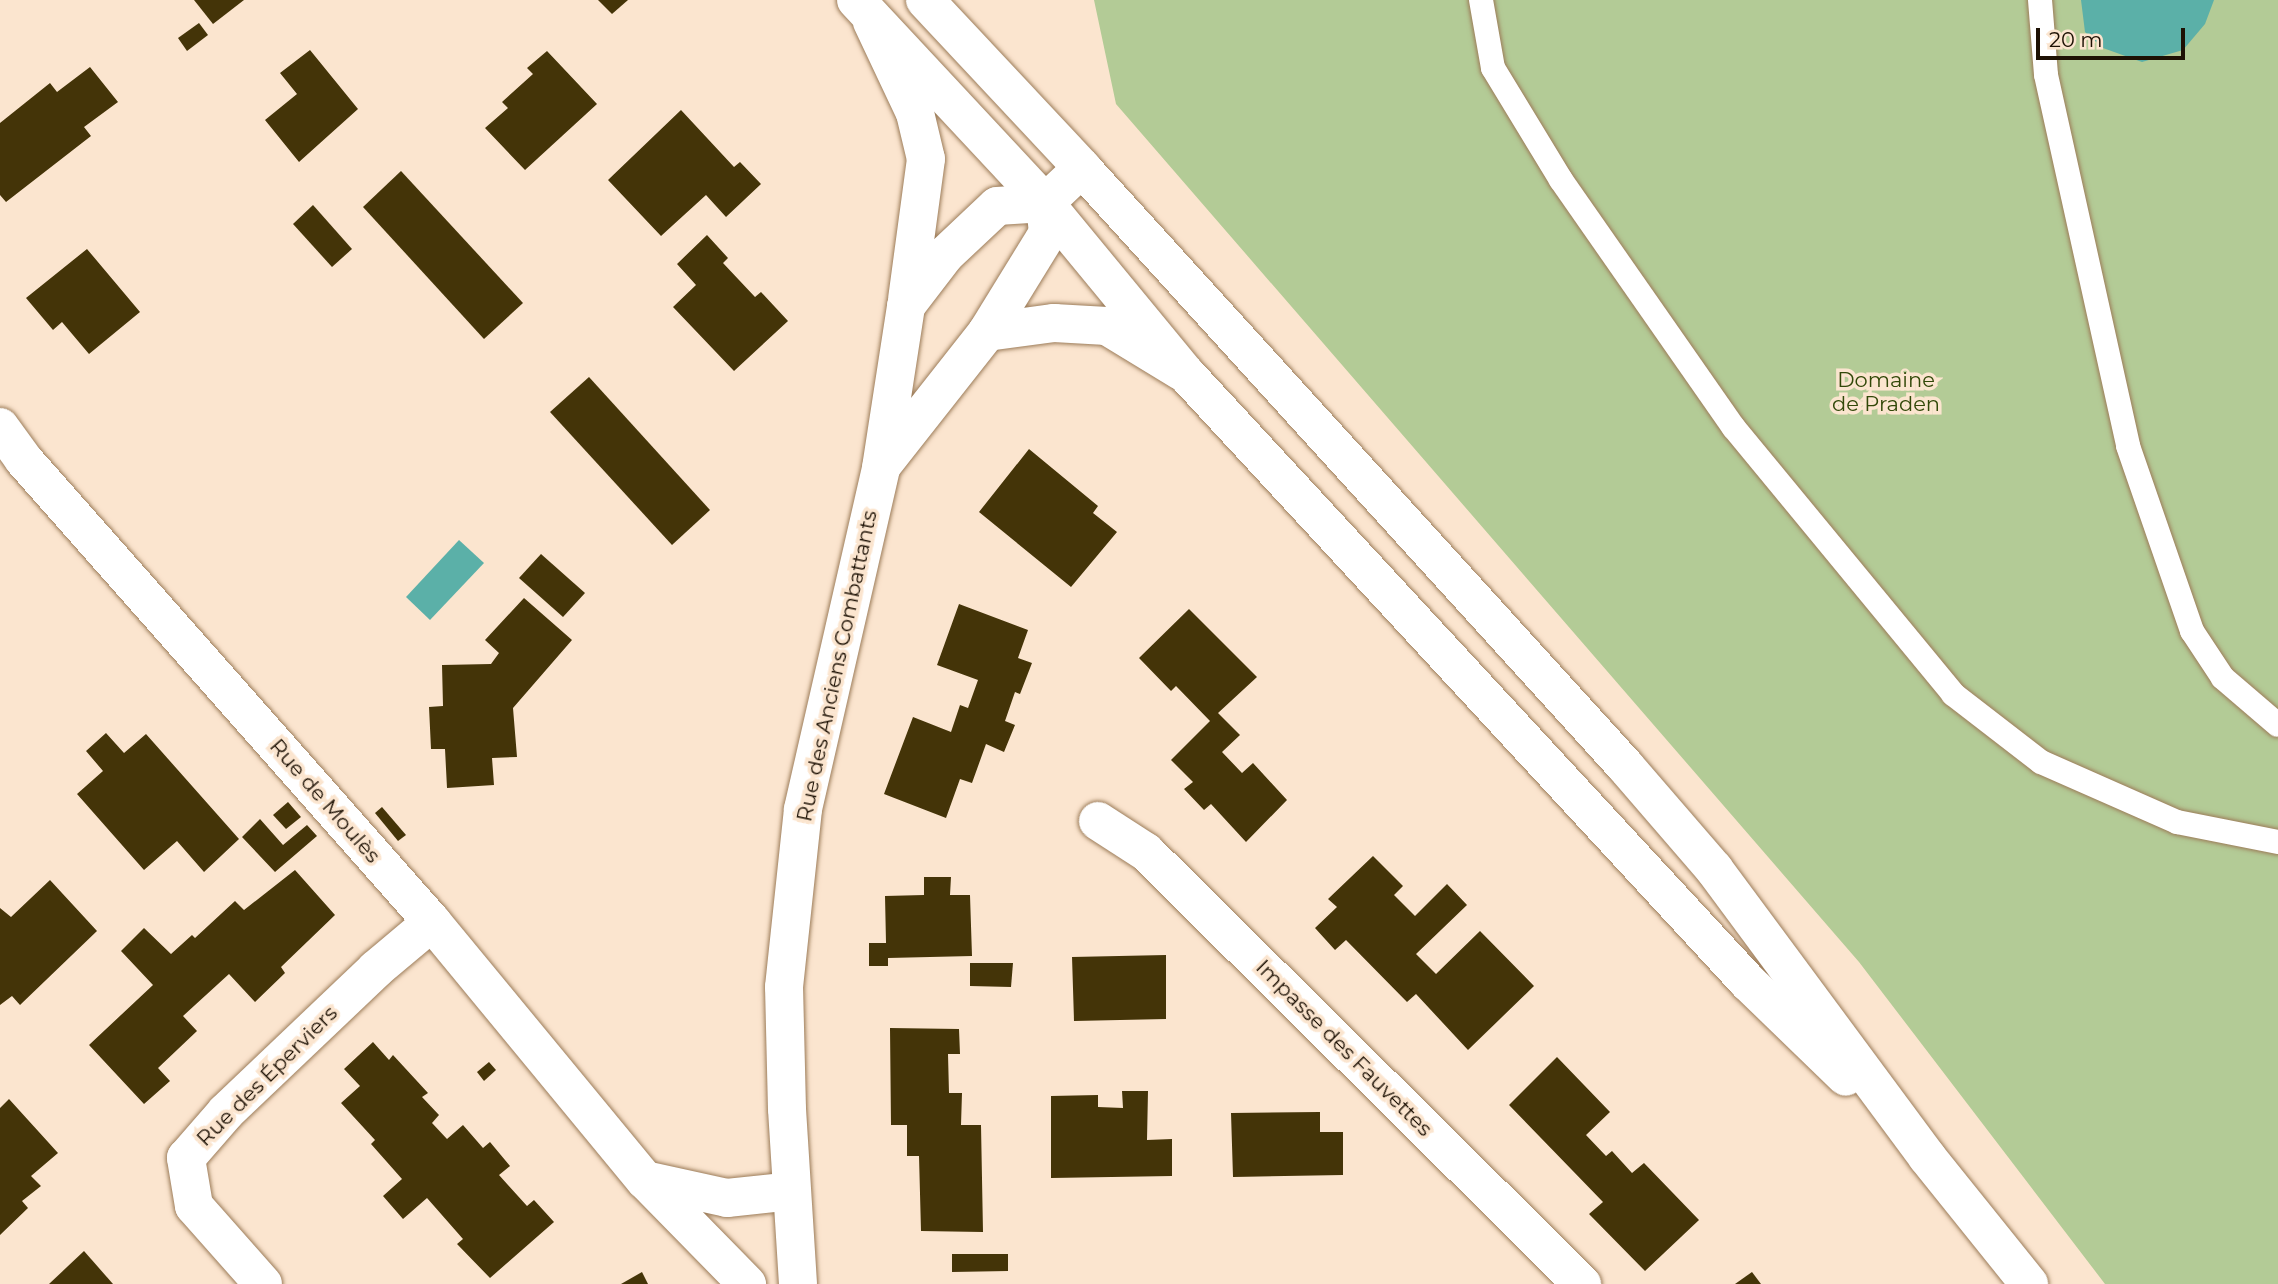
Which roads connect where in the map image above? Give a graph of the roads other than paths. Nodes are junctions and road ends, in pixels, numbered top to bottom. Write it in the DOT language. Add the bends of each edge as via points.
graph roads {
  1 [pos="925,0"];
  2 [pos="1481,0"];
  3 [pos="2040,0"];
  4 [pos="861,5"];
  5 [pos="1082,168"];
  6 [pos="1045,203"];
  7 [pos="906,306"];
  8 [pos="987,332"];
  9 [pos="1187,375"];
  10 [pos="0,427"];
  11 [pos="881,468"];
  12 [pos="2278,725"];
  13 [pos="1098,821"];
  14 [pos="2278,842"];
  15 [pos="432,922"];
  16 [pos="1927,1157"];
  17 [pos="645,1180"];
  18 [pos="792,1191"];
  19 [pos="262,1284"];
  20 [pos="747,1284"];
  21 [pos="798,1284"];
  22 [pos="1581,1284"];
  23 [pos="2029,1284"];
  1 -- 5 [label="street"];
  2 -- 14 [label="lane" via="1493,68 1561,180 1734,428 1953,695 2041,762 2177,822"];
  3 -- 12 [label="lane" via="2046,75 2128,446 2192,631 2223,678"];
  4 -- 6 [label="street"];
  4 -- 7 [label="street, Rue des Anciens Combattants" via="915,113 926,159"];
  5 -- 6 [label="street"];
  5 -- 16 [label="street" via="1714,869"];
  6 -- 7 [label="street, Rue des Anciens Combattants" via="997,206 944,255"];
  6 -- 8 [label="street, Rue des Anciens Combattants" via="1048,233"];
  6 -- 9 [label="street"];
  7 -- 11 [label="street, Rue des Anciens Combattants"];
  8 -- 9 [label="street" via="1054,323 1107,326"];
  8 -- 11 [label="street, Rue des Anciens Combattants"];
  9 -- 16 [label="street" via="1748,982"];
  10 -- 15 [label="street, Rue de Moulès" via="23,459"];
  11 -- 18 [label="street, Rue des Anciens Combattants" via="803,809 784,987"];
  13 -- 22 [label="street, Impasse des Fauvettes" via="1146,852"];
  15 -- 17 [label="street, Rue de Moulès"];
  15 -- 19 [label="street, Rue des Éperviers" via="236,1102 186,1158 194,1206"];
  16 -- 23 [label="street"];
  17 -- 18 [label="street" via="727,1198"];
  17 -- 20 [label="street, Rue de Moulès"];
  18 -- 21 [label="street, Rue des Anciens Combattants"];
}
